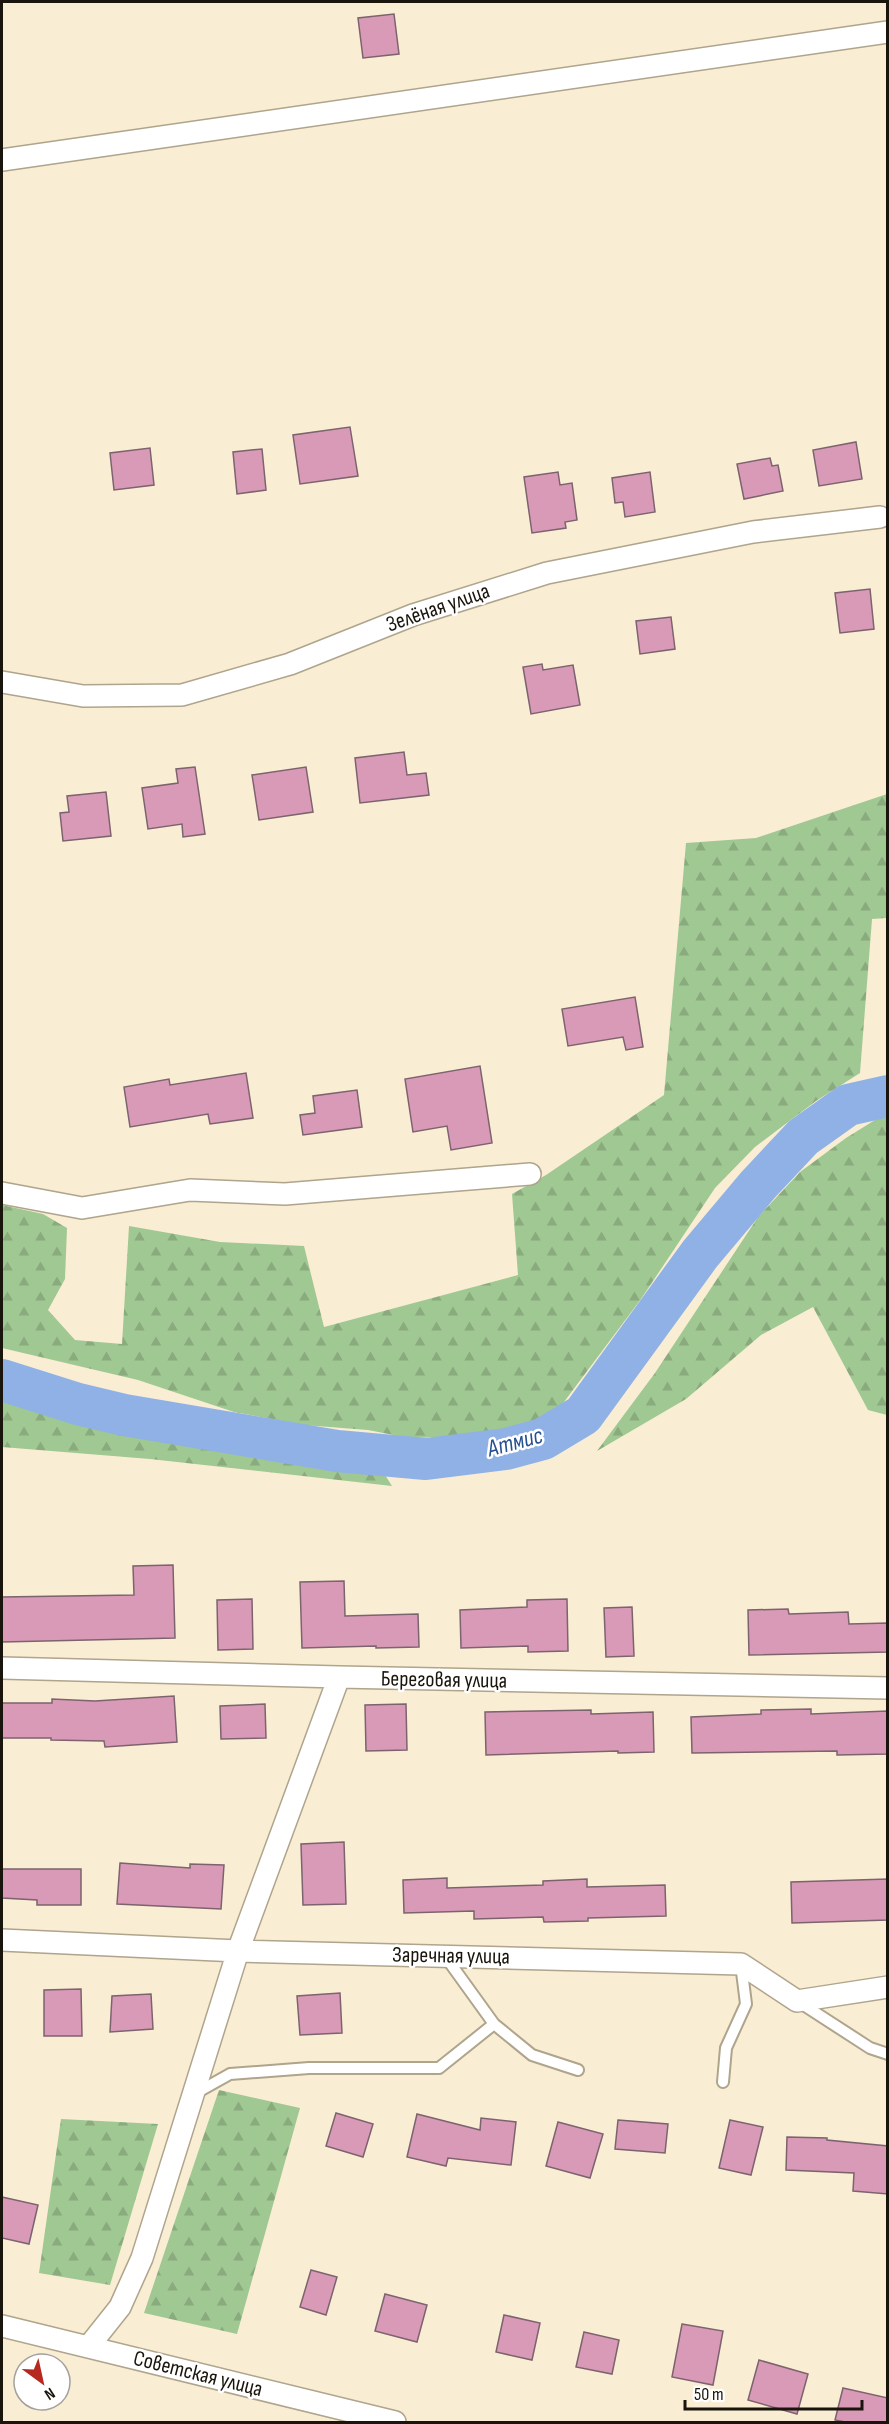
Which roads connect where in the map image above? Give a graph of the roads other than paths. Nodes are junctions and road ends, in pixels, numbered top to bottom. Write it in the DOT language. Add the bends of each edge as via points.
graph roads {
  1 [pos="888,32"];
  2 [pos="2,160"];
  3 [pos="880,517"];
  4 [pos="2,682"];
  5 [pos="530,1174"];
  6 [pos="2,1193"];
  7 [pos="2,1668"];
  8 [pos="339,1677"];
  9 [pos="888,1688"];
  10 [pos="2,1940"];
  11 [pos="238,1951"];
  12 [pos="444,1956"];
  13 [pos="741,1964"];
  14 [pos="888,1987"];
  15 [pos="796,2001"];
  16 [pos="494,2024"];
  17 [pos="888,2054"];
  18 [pos="578,2070"];
  19 [pos="723,2082"];
  20 [pos="193,2095"];
  21 [pos="2,2326"];
  22 [pos="89,2346"];
  23 [pos="395,2422"];
  1 -- 2 [label="street"];
  3 -- 4 [label="street, Зелёная улица" via="753,532 547,573 413,615 290,664 182,695 83,696"];
  5 -- 6 [label="street" via="285,1194 190,1191 82,1208"];
  7 -- 8 [label="street, Береговая улица"];
  8 -- 9 [label="street, Береговая улица"];
  8 -- 11 [label="street"];
  10 -- 11 [label="street, Заречная улица"];
  11 -- 12 [label="street, Заречная улица"];
  11 -- 20 [label="street"];
  12 -- 13 [label="street, Заречная улица"];
  12 -- 16 [label="lane"];
  13 -- 15 [label="street"];
  13 -- 19 [label="lane" via="746,2004 726,2048"];
  14 -- 15 [label="street"];
  15 -- 17 [label="lane" via="870,2049"];
  16 -- 18 [label="lane" via="532,2055"];
  16 -- 20 [label="lane" via="439,2068 309,2068 230,2074"];
  20 -- 22 [label="street" via="142,2258 120,2307"];
  21 -- 22 [label="street, Советская улица"];
  22 -- 23 [label="street, Советская улица"];
}
